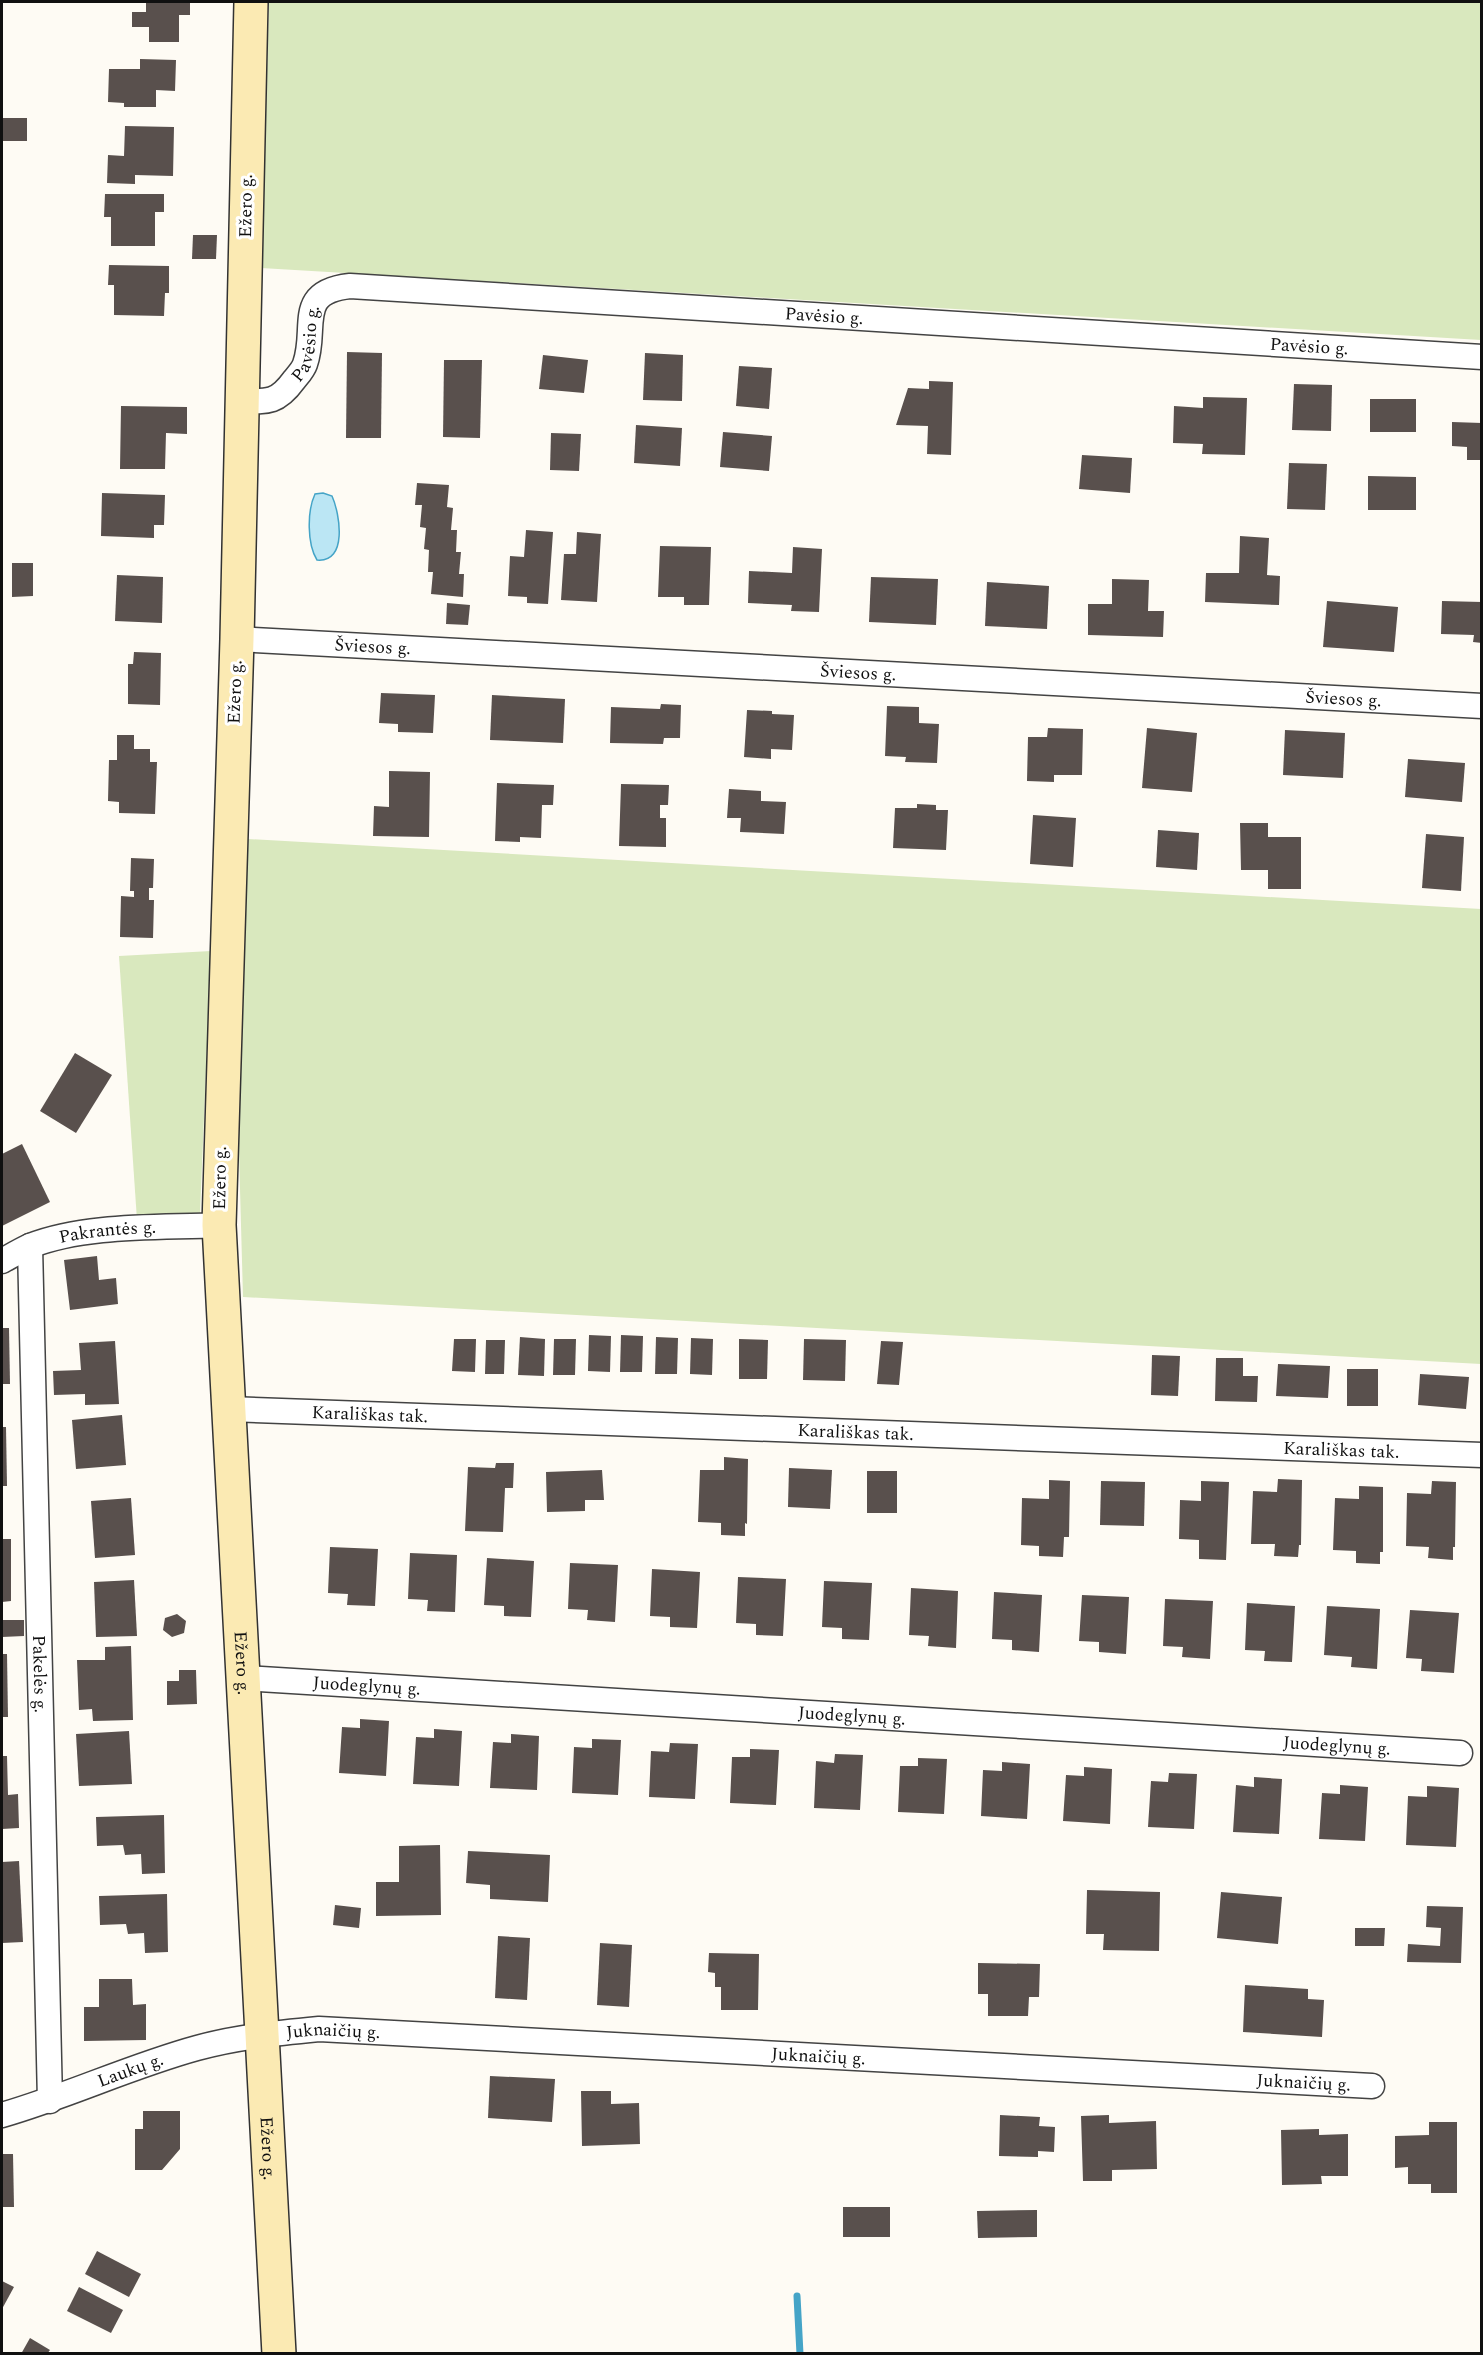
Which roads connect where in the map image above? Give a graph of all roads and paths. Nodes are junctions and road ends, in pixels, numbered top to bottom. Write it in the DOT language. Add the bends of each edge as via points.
graph roads {
  1 [pos="250,2"];
  2 [pos="1482,357"];
  3 [pos="242,401"];
  4 [pos="237,639"];
  5 [pos="1482,706"];
  6 [pos="219,1225"];
  7 [pos="30,1246"];
  8 [pos="2,1261"];
  9 [pos="229,1409"];
  10 [pos="1482,1455"];
  11 [pos="244,1678"];
  12 [pos="1460,1753"];
  13 [pos="263,2034"];
  14 [pos="1372,2086"];
  15 [pos="50,2101"];
  16 [pos="2,2115"];
  17 [pos="279,2354"];
  1 -- 3 [label="main road, Ežero g."];
  2 -- 3 [label="street, Pavėsio g." via="350,286 333,289 317,299 310,316 304,366 285,393 270,400"];
  3 -- 4 [label="main road, Ežero g."];
  4 -- 5 [label="street, Šviesos g."];
  4 -- 6 [label="main road, Ežero g."];
  6 -- 7 [label="street, Pakrantės g." via="104,1231"];
  6 -- 9 [label="main road, Ežero g."];
  7 -- 8 [label="street, Pakrantės g."];
  7 -- 15 [label="street, Pakelės g."];
  9 -- 10 [label="street, Karališkas tak."];
  9 -- 11 [label="main road, Ežero g."];
  11 -- 12 [label="street, Juodeglynų g."];
  11 -- 13 [label="main road, Ežero g."];
  13 -- 14 [label="street, Juknaičių g." via="319,2029"];
  13 -- 15 [label="street, Laukų g." via="165,2058"];
  13 -- 17 [label="main road, Ežero g."];
  15 -- 16 [label="street, Laukų g."];
}
